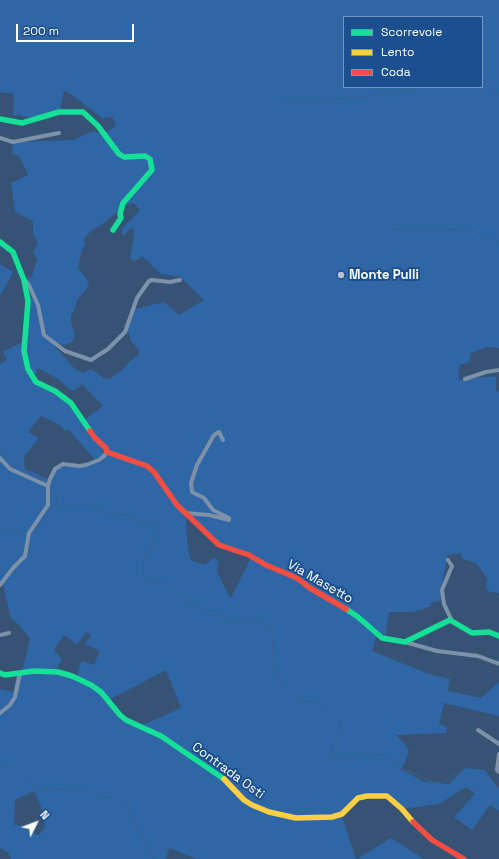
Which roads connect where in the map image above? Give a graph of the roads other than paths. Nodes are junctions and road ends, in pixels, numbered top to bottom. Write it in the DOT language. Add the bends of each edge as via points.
graph roads {
  1 [pos="0,119"];
  2 [pos="59,133"];
  3 [pos="0,138"];
  4 [pos="113,230"];
  5 [pos="0,242"];
  6 [pos="24,280"];
  7 [pos="180,280"];
  8 [pos="499,370"];
  9 [pos="465,379"];
  10 [pos="223,440"];
  11 [pos="107,452"];
  12 [pos="0,458"];
  13 [pos="48,486"];
  14 [pos="185,513"];
  15 [pos="448,560"];
  16 [pos="0,585"];
  17 [pos="452,621"];
  18 [pos="9,633"];
  19 [pos="0,634"];
  20 [pos="499,636"];
  21 [pos="404,642"];
  22 [pos="499,664"];
  23 [pos="0,673"];
  24 [pos="20,673"];
  25 [pos="0,713"];
  26 [pos="478,730"];
  27 [pos="499,744"];
  28 [pos="499,754"];
  29 [pos="499,772"];
  30 [pos="464,859"];
  1 -- 4 [label="street" via="22,124 59,112 83,112 98,126 119,154 124,157 145,156 150,159 152,170 123,203 121,218"];
  2 -- 3 [label="street" via="13,142"];
  5 -- 6 [label="street" via="13,252"];
  6 -- 7 [label="street" via="28,283 38,305 44,335 65,351 91,360 108,350 125,332 137,298 149,281"];
  6 -- 11 [label="street" via="28,301 24,352 28,369 36,382 55,391 71,403"];
  8 -- 9 [label="street"];
  10 -- 14 [label="street" via="219,432 214,435 197,465 191,483 192,492 204,498 213,510 229,520"];
  11 -- 13 [label="street" via="99,460 86,464 59,466 55,469"];
  11 -- 14 [label="street, Via Masetto" via="147,466"];
  12 -- 13 [label="street" via="10,469"];
  13 -- 16 [label="street" via="48,505 29,533 25,556 12,568"];
  14 -- 21 [label="street, Via Masetto" via="219,544 297,578 358,617 382,638"];
  15 -- 17 [label="street" via="452,566 442,590 444,604"];
  17 -- 20 [label="street" via="472,633 489,632"];
  17 -- 21 [label="street" via="447,621"];
  18 -- 19 [label="street"];
  21 -- 22 [label="street" via="437,651 478,656"];
  23 -- 24 [label="street, Contrada Osti"];
  24 -- 25 [label="street" via="16,697"];
  24 -- 30 [label="street, Contrada Osti" via="58,672 91,685 101,692 126,720 161,736 226,780 244,800 257,808 296,818 332,817 349,809 358,798 387,796 432,840"];
  26 -- 27 [label="street"];
  28 -- 29 [label="street"];
}
